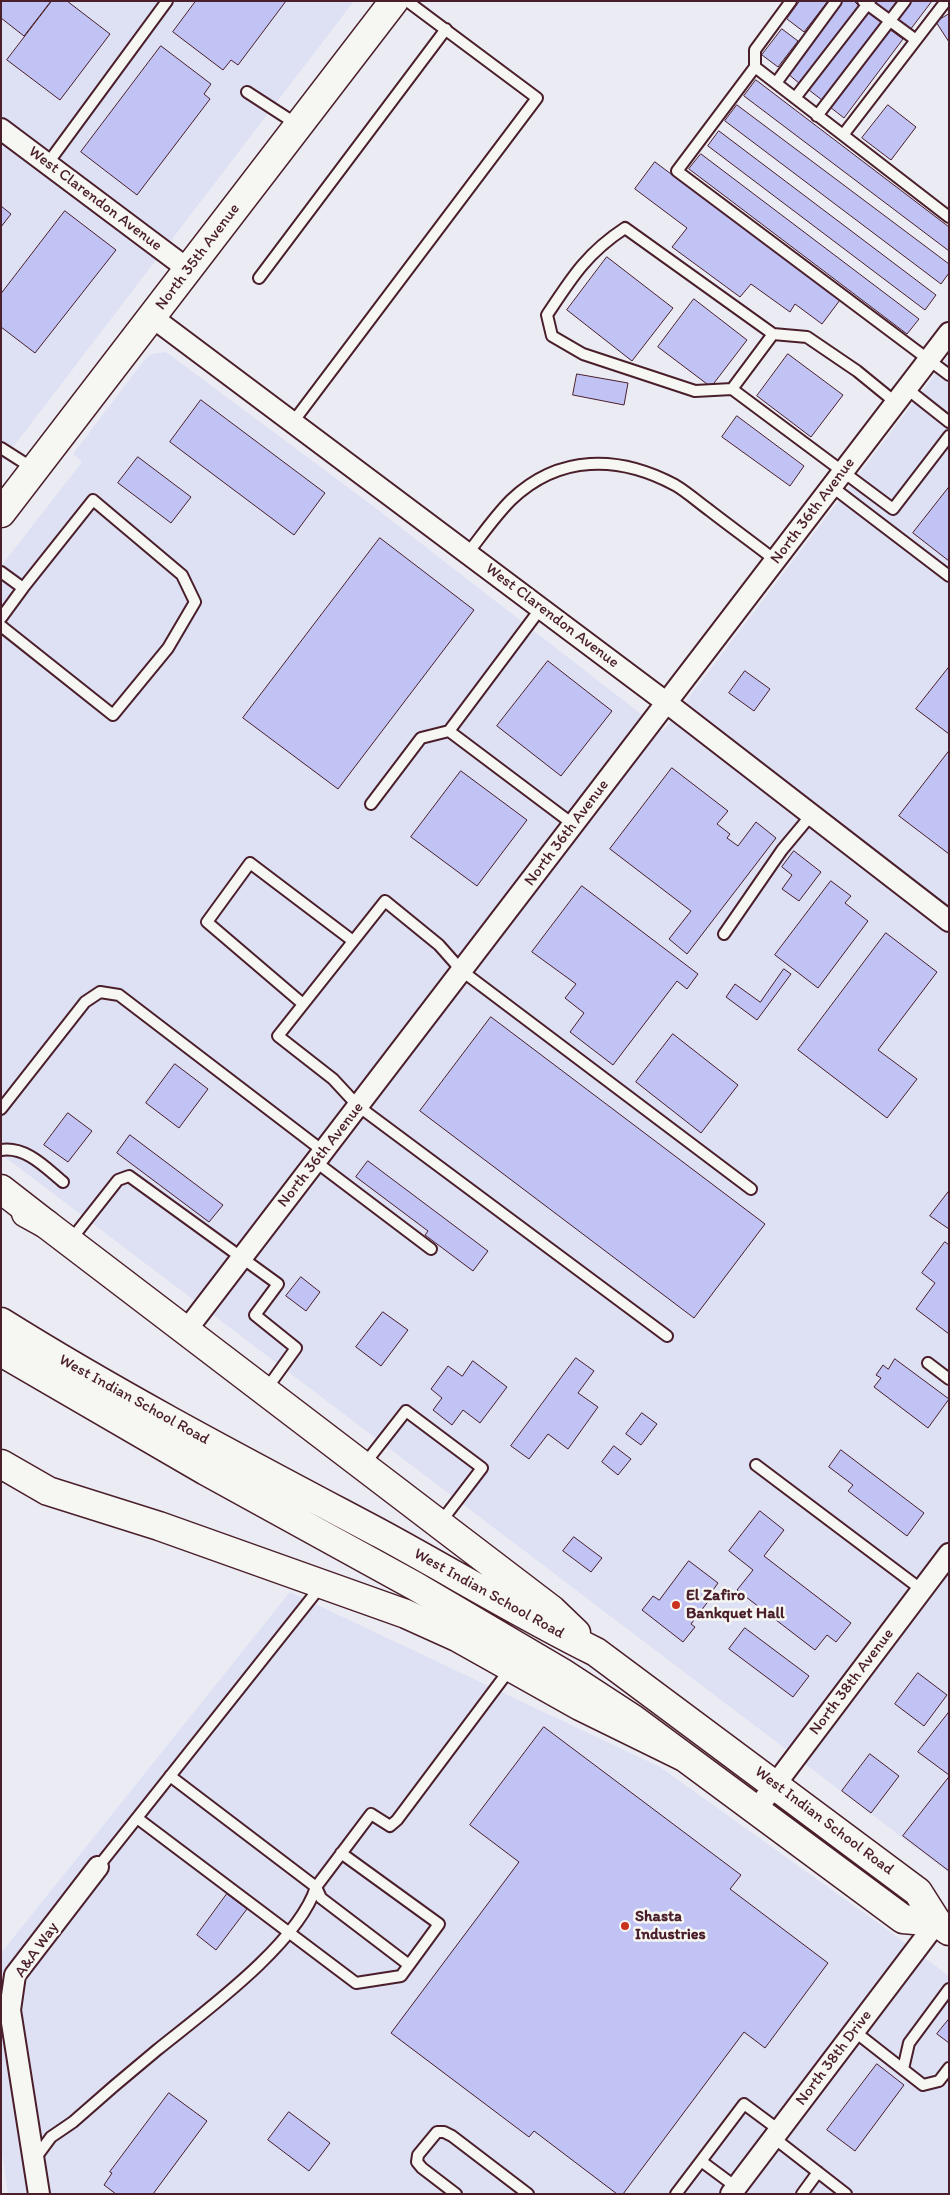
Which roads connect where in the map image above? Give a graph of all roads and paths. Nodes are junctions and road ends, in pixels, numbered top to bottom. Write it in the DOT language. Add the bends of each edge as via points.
graph roads {
  1 [pos="167,1"];
  2 [pos="394,1"];
  3 [pos="407,1"];
  4 [pos="791,1"];
  5 [pos="836,1"];
  6 [pos="904,1"];
  7 [pos="946,1"];
  8 [pos="867,2"];
  9 [pos="890,21"];
  10 [pos="446,30"];
  11 [pos="916,40"];
  12 [pos="755,68"];
  13 [pos="776,83"];
  14 [pos="247,92"];
  15 [pos="795,98"];
  16 [pos="818,116"];
  17 [pos="299,126"];
  18 [pos="1,128"];
  19 [pos="843,135"];
  20 [pos="48,164"];
  21 [pos="949,217"];
  22 [pos="189,270"];
  23 [pos="259,278"];
  24 [pos="152,317"];
  25 [pos="949,333"];
  26 [pos="773,334"];
  27 [pos="927,361"];
  28 [pos="949,376"];
  29 [pos="732,389"];
  30 [pos="901,395"];
  31 [pos="293,422"];
  32 [pos="949,422"];
  33 [pos="949,436"];
  34 [pos="1,448"];
  35 [pos="35,470"];
  36 [pos="837,479"];
  37 [pos="1,513"];
  38 [pos="468,553"];
  39 [pos="775,560"];
  40 [pos="1,572"];
  41 [pos="949,576"];
  42 [pos="23,588"];
  43 [pos="541,608"];
  44 [pos="1,618"];
  45 [pos="1,626"];
  46 [pos="667,703"];
  47 [pos="449,731"];
  48 [pos="371,804"];
  49 [pos="812,814"];
  50 [pos="574,825"];
  51 [pos="949,921"];
  52 [pos="724,934"];
  53 [pos="353,941"];
  54 [pos="462,971"];
  55 [pos="303,1004"];
  56 [pos="358,1106"];
  57 [pos="1,1109"];
  58 [pos="1,1150"];
  59 [pos="319,1156"];
  60 [pos="63,1182"];
  61 [pos="1,1190"];
  62 [pos="751,1190"];
  63 [pos="1,1204"];
  64 [pos="46,1224"];
  65 [pos="69,1242"];
  66 [pos="431,1249"];
  67 [pos="241,1258"];
  68 [pos="1,1322"];
  69 [pos="185,1332"];
  70 [pos="667,1336"];
  71 [pos="1,1352"];
  72 [pos="928,1363"];
  73 [pos="949,1379"];
  74 [pos="264,1392"];
  75 [pos="1,1464"];
  76 [pos="363,1466"];
  77 [pos="756,1466"];
  78 [pos="440,1524"];
  79 [pos="949,1554"];
  80 [pos="323,1583"];
  81 [pos="922,1590"];
  82 [pos="596,1652"];
  83 [pos="512,1667"];
  84 [pos="682,1756"];
  85 [pos="170,1776"];
  86 [pos="775,1784"];
  87 [pos="756,1810"];
  88 [pos="137,1818"];
  89 [pos="342,1853"];
  90 [pos="98,1867"];
  91 [pos="316,1887"];
  92 [pos="945,1928"];
  93 [pos="289,1931"];
  94 [pos="409,1965"];
  95 [pos="949,1989"];
  96 [pos="854,2031"];
  97 [pos="949,2068"];
  98 [pos="903,2069"];
  99 [pos="777,2134"];
  100 [pos="34,2160"];
  101 [pos="701,2161"];
  102 [pos="818,2172"];
  103 [pos="734,2190"];
  104 [pos="39,2194"];
  105 [pos="456,2194"];
  106 [pos="528,2194"];
  107 [pos="676,2194"];
  108 [pos="802,2194"];
  109 [pos="846,2194"];
  1 -- 20 [label="lane"];
  2 -- 17 [label="main road, North 35th Avenue"];
  3 -- 10 [label="lane"];
  4 -- 12 [label="lane" via="755,50"];
  5 -- 13 [label="lane"];
  6 -- 9 [label="lane"];
  7 -- 11 [label="lane"];
  8 -- 9 [label="lane"];
  8 -- 15 [label="lane"];
  9 -- 11 [label="lane"];
  9 -- 16 [label="lane"];
  10 -- 23 [label="lane"];
  10 -- 31 [label="lane" via="537,98"];
  11 -- 19 [label="lane"];
  12 -- 13 [label="lane"];
  12 -- 27 [label="lane" via="677,171"];
  13 -- 15 [label="lane"];
  14 -- 17 [label="lane"];
  15 -- 16 [label="lane"];
  16 -- 19 [label="lane"];
  17 -- 22 [label="main road, North 35th Avenue"];
  18 -- 20 [label="street, West Clarendon Avenue"];
  19 -- 21 [label="lane"];
  20 -- 22 [label="street, West Clarendon Avenue"];
  22 -- 24 [label="main road, North 35th Avenue"];
  24 -- 31 [label="street, West Clarendon Avenue"];
  24 -- 35 [label="main road, North 35th Avenue"];
  25 -- 27 [label="street, North 36th Avenue"];
  26 -- 29 [label="lane"];
  26 -- 29 [label="lane" via="625,228 601,244 575,272 547,315 552,336 583,354 695,391"];
  26 -- 30 [label="lane" via="807,337 857,371"];
  27 -- 28 [label="lane"];
  27 -- 30 [label="street, North 36th Avenue"];
  29 -- 36 [label="lane"];
  30 -- 32 [label="lane"];
  30 -- 36 [label="street, North 36th Avenue"];
  31 -- 38 [label="street, West Clarendon Avenue"];
  33 -- 36 [label="lane" via="893,509"];
  34 -- 35 [label="lane"];
  35 -- 37 [label="main road, North 35th Avenue"];
  36 -- 39 [label="street, North 36th Avenue"];
  36 -- 41 [label="lane"];
  38 -- 39 [label="lane" via="512,499 556,471 584,463 615,464 676,486"];
  38 -- 43 [label="street, West Clarendon Avenue"];
  39 -- 46 [label="street, North 36th Avenue"];
  40 -- 42 [label="lane"];
  42 -- 44 [label="lane"];
  42 -- 45 [label="lane" via="93,500 182,576 195,602 168,648 113,715"];
  43 -- 46 [label="street, West Clarendon Avenue"];
  43 -- 47 [label="lane"];
  46 -- 49 [label="street, West Clarendon Avenue"];
  46 -- 50 [label="street, North 36th Avenue"];
  47 -- 48 [label="lane" via="421,738"];
  47 -- 50 [label="lane"];
  49 -- 51 [label="street, West Clarendon Avenue"];
  49 -- 52 [label="lane" via="782,850"];
  50 -- 54 [label="street, North 36th Avenue"];
  53 -- 54 [label="lane" via="385,901 440,945"];
  53 -- 55 [label="lane"];
  53 -- 55 [label="lane" via="250,863 207,922"];
  54 -- 56 [label="street, North 36th Avenue"];
  54 -- 62 [label="lane"];
  55 -- 56 [label="lane" via="278,1036 333,1079"];
  56 -- 59 [label="street, North 36th Avenue"];
  56 -- 70 [label="lane"];
  57 -- 59 [label="lane" via="85,1002 100,992 119,995"];
  58 -- 60 [label="lane" via="28,1154"];
  59 -- 66 [label="lane"];
  59 -- 67 [label="street, North 36th Avenue"];
  61 -- 64 [label="main road"];
  63 -- 64 [label="main road"];
  64 -- 65 [label="main road"];
  65 -- 67 [label="lane" via="118,1180 129,1176"];
  65 -- 69 [label="main road"];
  67 -- 69 [label="street, North 36th Avenue"];
  67 -- 74 [label="lane" via="278,1284 255,1315 296,1348"];
  68 -- 82 [label="main road, West Indian School Road" via="73,1367"];
  69 -- 74 [label="main road"];
  71 -- 84 [label="main road, West Indian School Road" via="561,1672"];
  72 -- 73 [label="lane"];
  74 -- 76 [label="main road"];
  75 -- 80 [label="main road" via="48,1491"];
  76 -- 78 [label="main road"];
  76 -- 78 [label="lane" via="406,1411 482,1468"];
  77 -- 81 [label="lane"];
  78 -- 82 [label="main road" via="552,1610"];
  79 -- 81 [label="street, North 38th Avenue"];
  80 -- 83 [label="main road" via="415,1618"];
  80 -- 85 [label="lane"];
  81 -- 86 [label="street, North 38th Avenue"];
  82 -- 86 [label="main road, West Indian School Road"];
  83 -- 84 [label="main road" via="580,1706"];
  83 -- 89 [label="lane" via="397,1820 390,1826 371,1814"];
  84 -- 87 [label="main road, West Indian School Road"];
  85 -- 88 [label="lane"];
  85 -- 91 [label="lane"];
  86 -- 87 [label="street, North 38th Avenue"];
  86 -- 92 [label="main road, West Indian School Road" via="918,1892"];
  87 -- 92 [label="main road, West Indian School Road" via="903,1919"];
  88 -- 90 [label="lane"];
  88 -- 93 [label="lane"];
  89 -- 91 [label="lane"];
  89 -- 94 [label="lane" via="440,1924"];
  90 -- 100 [label="street, A&A Way" via="15,1976 10,2010"];
  91 -- 93 [label="lane" via="312,1899"];
  91 -- 94 [label="lane" via="322,1898"];
  92 -- 96 [label="street, North 38th Drive"];
  93 -- 94 [label="lane" via="356,1983 401,1976"];
  93 -- 100 [label="lane" via="277,1948 220,1998 51,2137"];
  95 -- 98 [label="lane" via="909,2043"];
  96 -- 98 [label="lane"];
  96 -- 99 [label="street, North 38th Drive"];
  97 -- 98 [label="lane" via="939,2081 923,2085"];
  99 -- 101 [label="lane" via="744,2104"];
  99 -- 102 [label="lane"];
  99 -- 103 [label="street, North 38th Drive"];
  100 -- 104 [label="street, A&A Way"];
  101 -- 103 [label="lane"];
  101 -- 107 [label="lane"];
  102 -- 108 [label="lane"];
  102 -- 109 [label="lane"];
  105 -- 106 [label="lane" via="417,2162 418,2155 437,2132 452,2136"];
}
